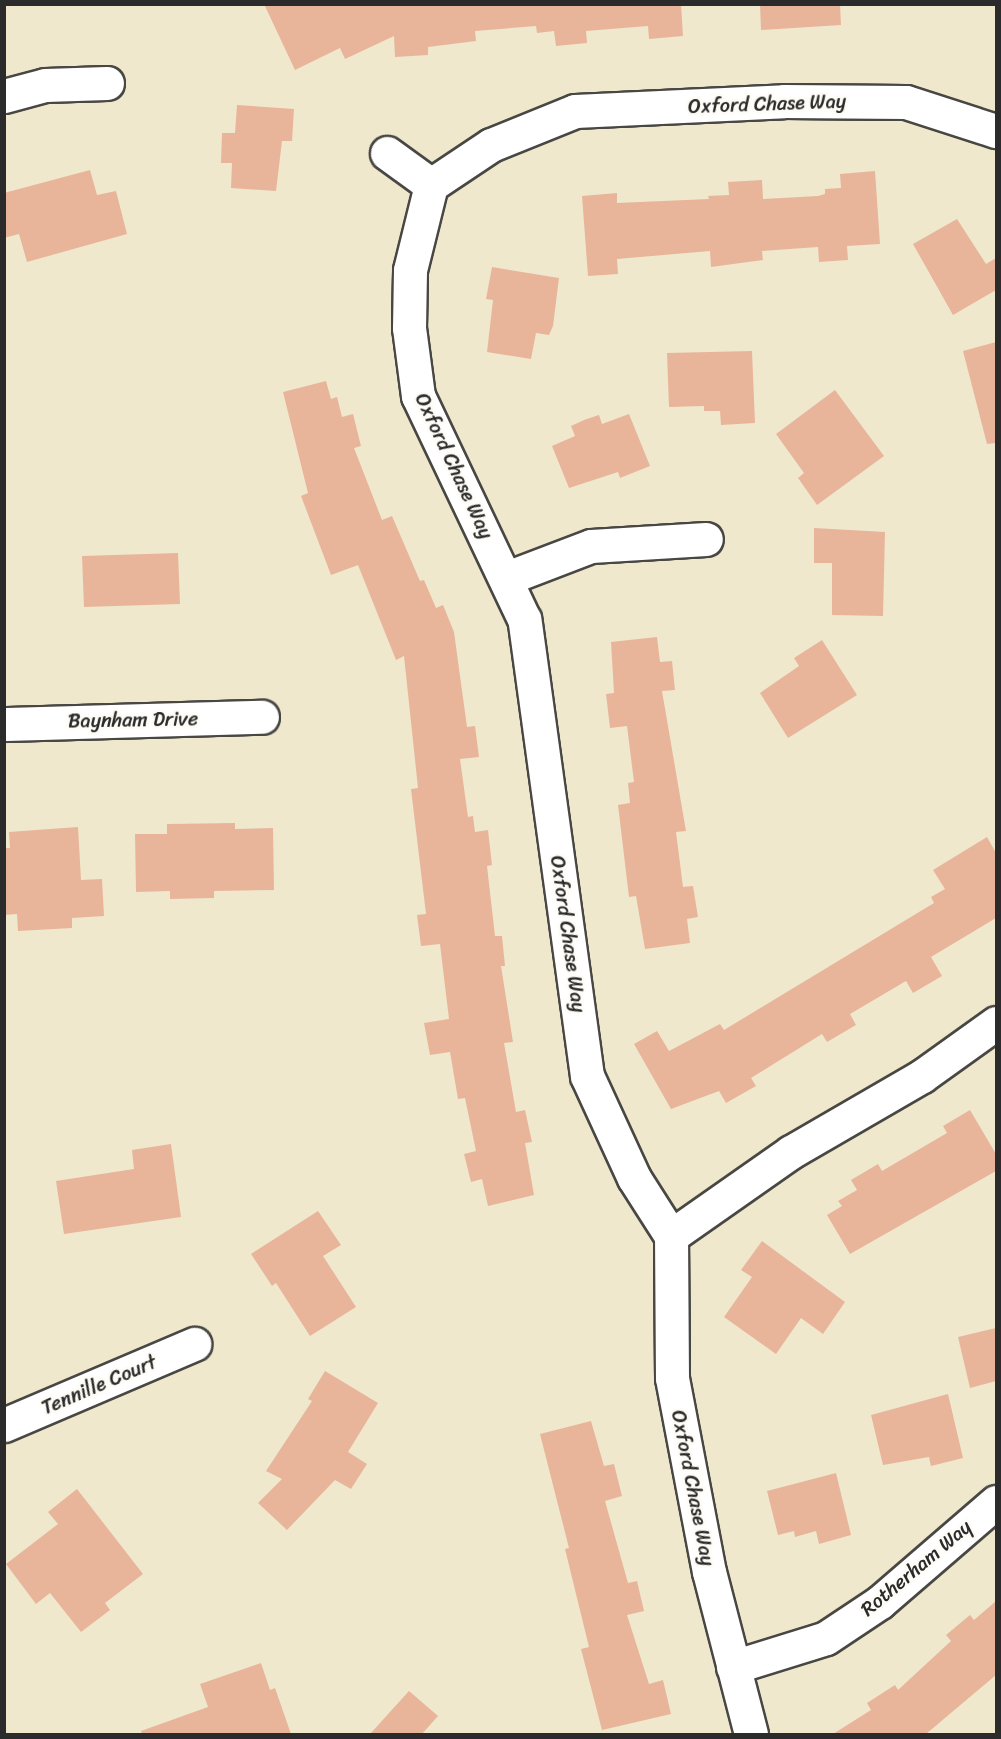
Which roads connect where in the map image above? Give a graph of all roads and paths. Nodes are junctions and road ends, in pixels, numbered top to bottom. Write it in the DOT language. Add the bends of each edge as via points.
graph roads {
  1 [pos="107,83"];
  2 [pos="4,96"];
  3 [pos="996,131"];
  4 [pos="387,153"];
  5 [pos="432,185"];
  6 [pos="706,538"];
  7 [pos="507,578"];
  8 [pos="262,717"];
  9 [pos="4,724"];
  10 [pos="996,1023"];
  11 [pos="671,1236"];
  12 [pos="194,1344"];
  13 [pos="4,1425"];
  14 [pos="996,1502"];
  15 [pos="733,1667"];
  16 [pos="751,1734"];
  1 -- 2 [label="street" via="45,84"];
  3 -- 5 [label="street, Oxford Chase Way" via="906,102 784,101 575,111 491,145"];
  4 -- 5 [label="street"];
  5 -- 7 [label="street, Oxford Chase Way" via="410,270 409,328 418,396"];
  6 -- 7 [label="street" via="591,546"];
  7 -- 11 [label="street, Oxford Chase Way" via="524,619 588,1076 634,1178"];
  8 -- 9 [label="street, Baynham Drive"];
  10 -- 11 [label="street" via="922,1076 791,1152"];
  11 -- 15 [label="street, Oxford Chase Way" via="672,1378 709,1572"];
  12 -- 13 [label="street, Tennille Court"];
  14 -- 15 [label="street, Rotherham Way" via="880,1602 826,1638"];
  15 -- 16 [label="street, Oxford Chase Way"];
}
